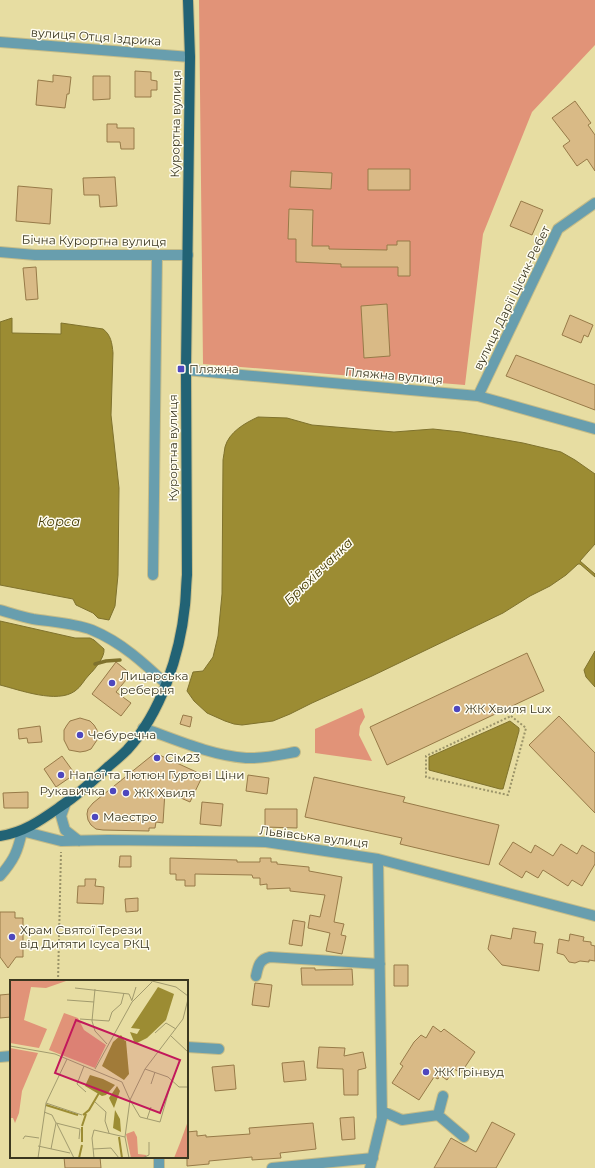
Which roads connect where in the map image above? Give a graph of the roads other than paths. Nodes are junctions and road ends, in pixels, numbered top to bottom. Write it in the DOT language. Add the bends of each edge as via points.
graph roads {
  1 [pos="188,0"];
  2 [pos="0,42"];
  3 [pos="190,57"];
  4 [pos="595,203"];
  5 [pos="0,252"];
  6 [pos="157,255"];
  7 [pos="188,255"];
  8 [pos="186,370"];
  9 [pos="478,396"];
  10 [pos="595,429"];
  11 [pos="153,575"];
  12 [pos="0,610"];
  13 [pos="166,684"];
  14 [pos="143,728"];
  15 [pos="295,752"];
  16 [pos="66,802"];
  17 [pos="22,831"];
  18 [pos="0,836"];
  19 [pos="79,841"];
  20 [pos="378,859"];
  21 [pos="0,876"];
  22 [pos="595,916"];
  23 [pos="380,964"];
  24 [pos="256,976"];
  25 [pos="188,1047"];
  26 [pos="219,1049"];
  27 [pos="10,1056"];
  28 [pos="0,1057"];
  29 [pos="443,1096"];
  30 [pos="382,1110"];
  31 [pos="438,1115"];
  32 [pos="464,1137"];
  33 [pos="373,1158"];
  34 [pos="272,1168"];
  35 [pos="370,1168"];
  1 -- 3 [label="main road, Курортна вулиця"];
  2 -- 3 [label="street, вулиця Отця Іздрика"];
  3 -- 7 [label="main road, Курортна вулиця"];
  4 -- 9 [label="street, вулиця Дарії Цісик-Ребет" via="558,229"];
  5 -- 6 [label="street, Бічна Курортна вулиця" via="35,255"];
  6 -- 7 [label="street, Бічна Курортна вулиця"];
  6 -- 11 [label="street"];
  7 -- 8 [label="main road, Курортна вулиця"];
  8 -- 9 [label="street, Пляжна вулиця"];
  8 -- 13 [label="main road, Курортна вулиця" via="185,605 176,653"];
  9 -- 10 [label="street, Пляжна вулиця"];
  12 -- 13 [label="street" via="77,626 106,636 127,650"];
  13 -- 14 [label="main road, Курортна вулиця"];
  14 -- 15 [label="street" via="223,755 247,758"];
  14 -- 16 [label="main road, Курортна вулиця" via="126,750 83,790"];
  16 -- 17 [label="main road, Курортна вулиця"];
  16 -- 19 [label="street" via="61,816 65,830"];
  17 -- 18 [label="main road, Львівська вулиця"];
  17 -- 19 [label="street, Львівська вулиця" via="61,841"];
  17 -- 21 [label="street" via="18,849"];
  19 -- 20 [label="street, Львівська вулиця" via="266,842"];
  20 -- 22 [label="street, Львівська вулиця"];
  20 -- 23 [label="street"];
  23 -- 24 [label="street" via="270,957 260,961"];
  23 -- 30 [label="street"];
  25 -- 26 [label="street"];
  27 -- 28 [label="street"];
  29 -- 31 [label="street"];
  30 -- 31 [label="street" via="402,1120"];
  30 -- 33 [label="street"];
  31 -- 32 [label="street"];
  33 -- 34 [label="street"];
  33 -- 35 [label="street"];
}
